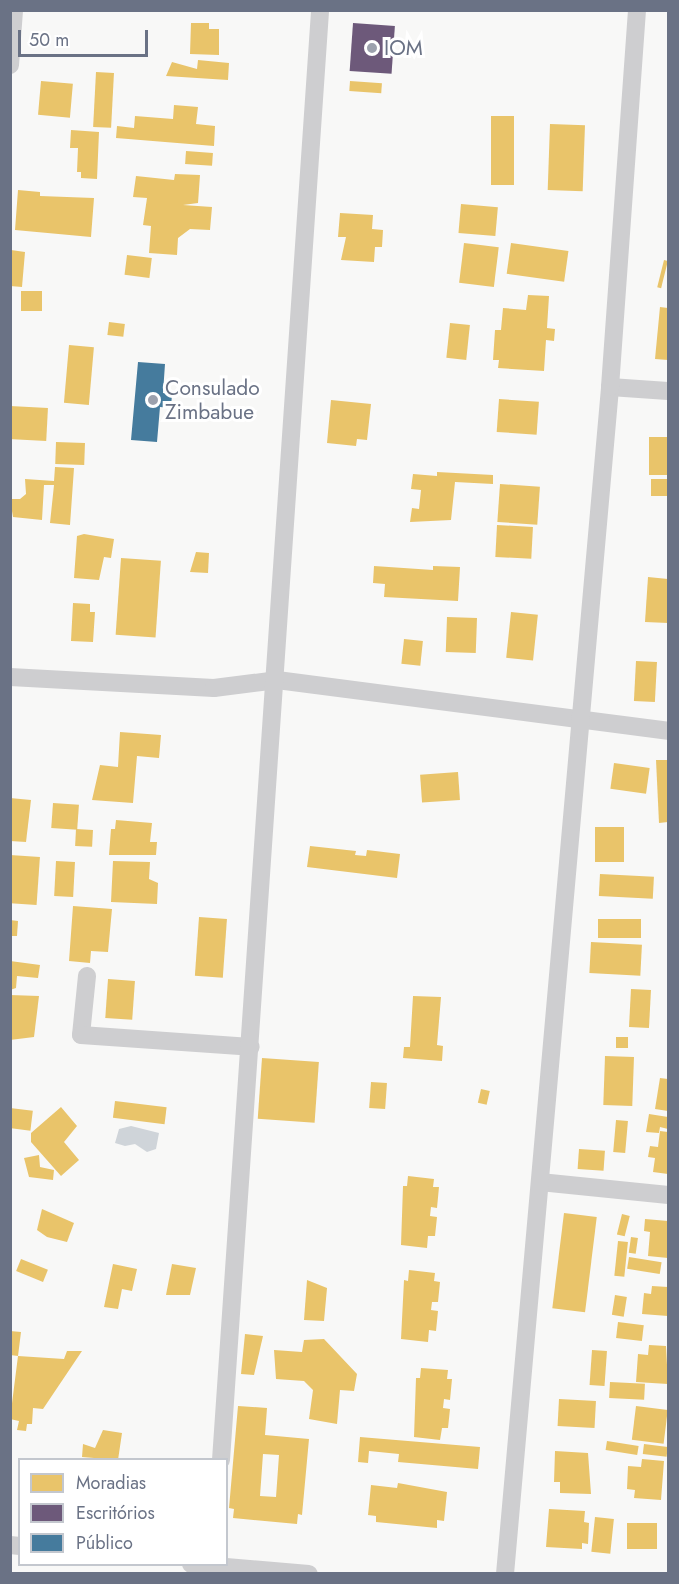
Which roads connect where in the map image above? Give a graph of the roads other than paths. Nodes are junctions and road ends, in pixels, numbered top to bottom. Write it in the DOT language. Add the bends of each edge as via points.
graph roads {
  1 [pos="14,10"];
  2 [pos="320,10"];
  3 [pos="637,10"];
  4 [pos="10,64"];
  5 [pos="610,387"];
  6 [pos="669,391"];
  7 [pos="10,677"];
  8 [pos="277,680"];
  9 [pos="578,721"];
  10 [pos="669,731"];
  11 [pos="87,976"];
  12 [pos="251,1047"];
  13 [pos="540,1182"];
  14 [pos="669,1195"];
  15 [pos="221,1458"];
  16 [pos="213,1568"];
  17 [pos="309,1574"];
  18 [pos="505,1574"];
  1 -- 4 [label="street"];
  2 -- 8 [label="street"];
  3 -- 5 [label="street"];
  5 -- 6 [label="street"];
  5 -- 9 [label="street"];
  7 -- 8 [label="street" via="214,688"];
  8 -- 9 [label="street"];
  8 -- 12 [label="street"];
  9 -- 10 [label="street"];
  9 -- 13 [label="street"];
  11 -- 12 [label="street" via="81,1035"];
  12 -- 15 [label="street"];
  13 -- 14 [label="street"];
  13 -- 18 [label="street"];
  16 -- 17 [label="street"];
}
